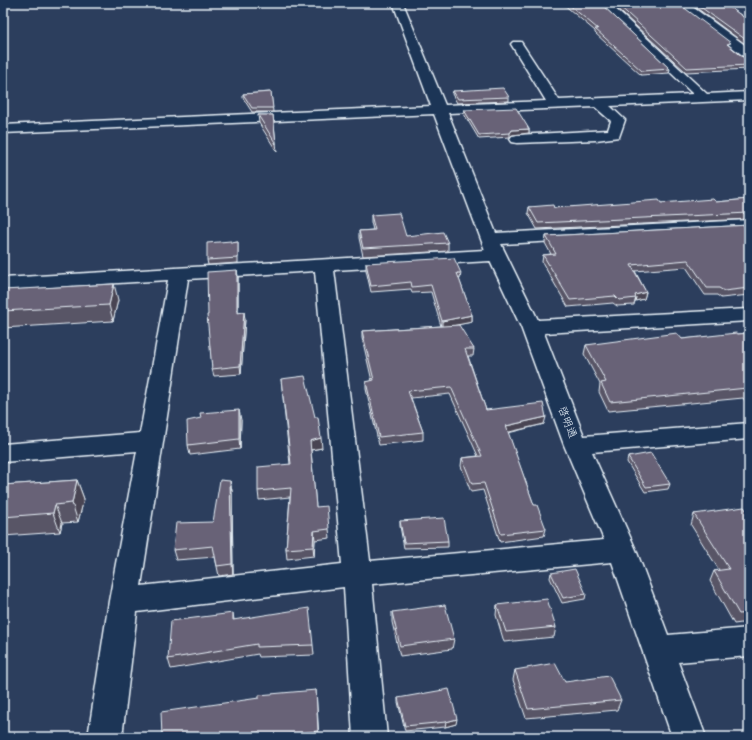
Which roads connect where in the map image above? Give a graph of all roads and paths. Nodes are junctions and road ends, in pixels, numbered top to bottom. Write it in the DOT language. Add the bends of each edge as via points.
graph roads {
  1 [pos="398,3"];
  2 [pos="602,3"];
  3 [pos="680,3"];
  4 [pos="517,44"];
  5 [pos="749,54"];
  6 [pos="749,96"];
  7 [pos="704,98"];
  8 [pos="597,102"];
  9 [pos="555,104"];
  10 [pos="439,110"];
  11 [pos="3,129"];
  12 [pos="517,139"];
  13 [pos="749,225"];
  14 [pos="493,247"];
  15 [pos="324,266"];
  16 [pos="179,273"];
  17 [pos="3,284"];
  18 [pos="749,315"];
  19 [pos="531,327"];
  20 [pos="749,430"];
  21 [pos="151,441"];
  22 [pos="576,445"];
  23 [pos="3,453"];
  24 [pos="622,550"];
  25 [pos="357,574"];
  26 [pos="124,601"];
  27 [pos="749,642"];
  28 [pos="657,650"];
  29 [pos="105,737"];
  30 [pos="370,737"];
  31 [pos="690,737"];
  1 -- 10 [label="street, 啓明通"];
  2 -- 7 [label="street"];
  3 -- 5 [label="street"];
  4 -- 9 [label="street"];
  6 -- 7 [label="street"];
  7 -- 8 [label="street"];
  8 -- 9 [label="street"];
  8 -- 12 [label="street" via="618,120 614,134"];
  9 -- 10 [label="street"];
  10 -- 11 [label="street"];
  10 -- 14 [label="street, 啓明通"];
  13 -- 14 [label="street"];
  14 -- 15 [label="street"];
  14 -- 19 [label="street, 啓明通"];
  15 -- 16 [label="street"];
  15 -- 25 [label="street"];
  16 -- 17 [label="street"];
  16 -- 21 [label="street"];
  18 -- 19 [label="street"];
  19 -- 22 [label="street, 啓明通"];
  20 -- 22 [label="street"];
  21 -- 23 [label="street"];
  21 -- 26 [label="street"];
  22 -- 24 [label="street, 啓明通"];
  24 -- 25 [label="street"];
  24 -- 28 [label="street, 啓明通"];
  25 -- 26 [label="street"];
  25 -- 30 [label="street"];
  26 -- 29 [label="street"];
  27 -- 28 [label="street"];
  28 -- 31 [label="street, 啓明通"];
}
